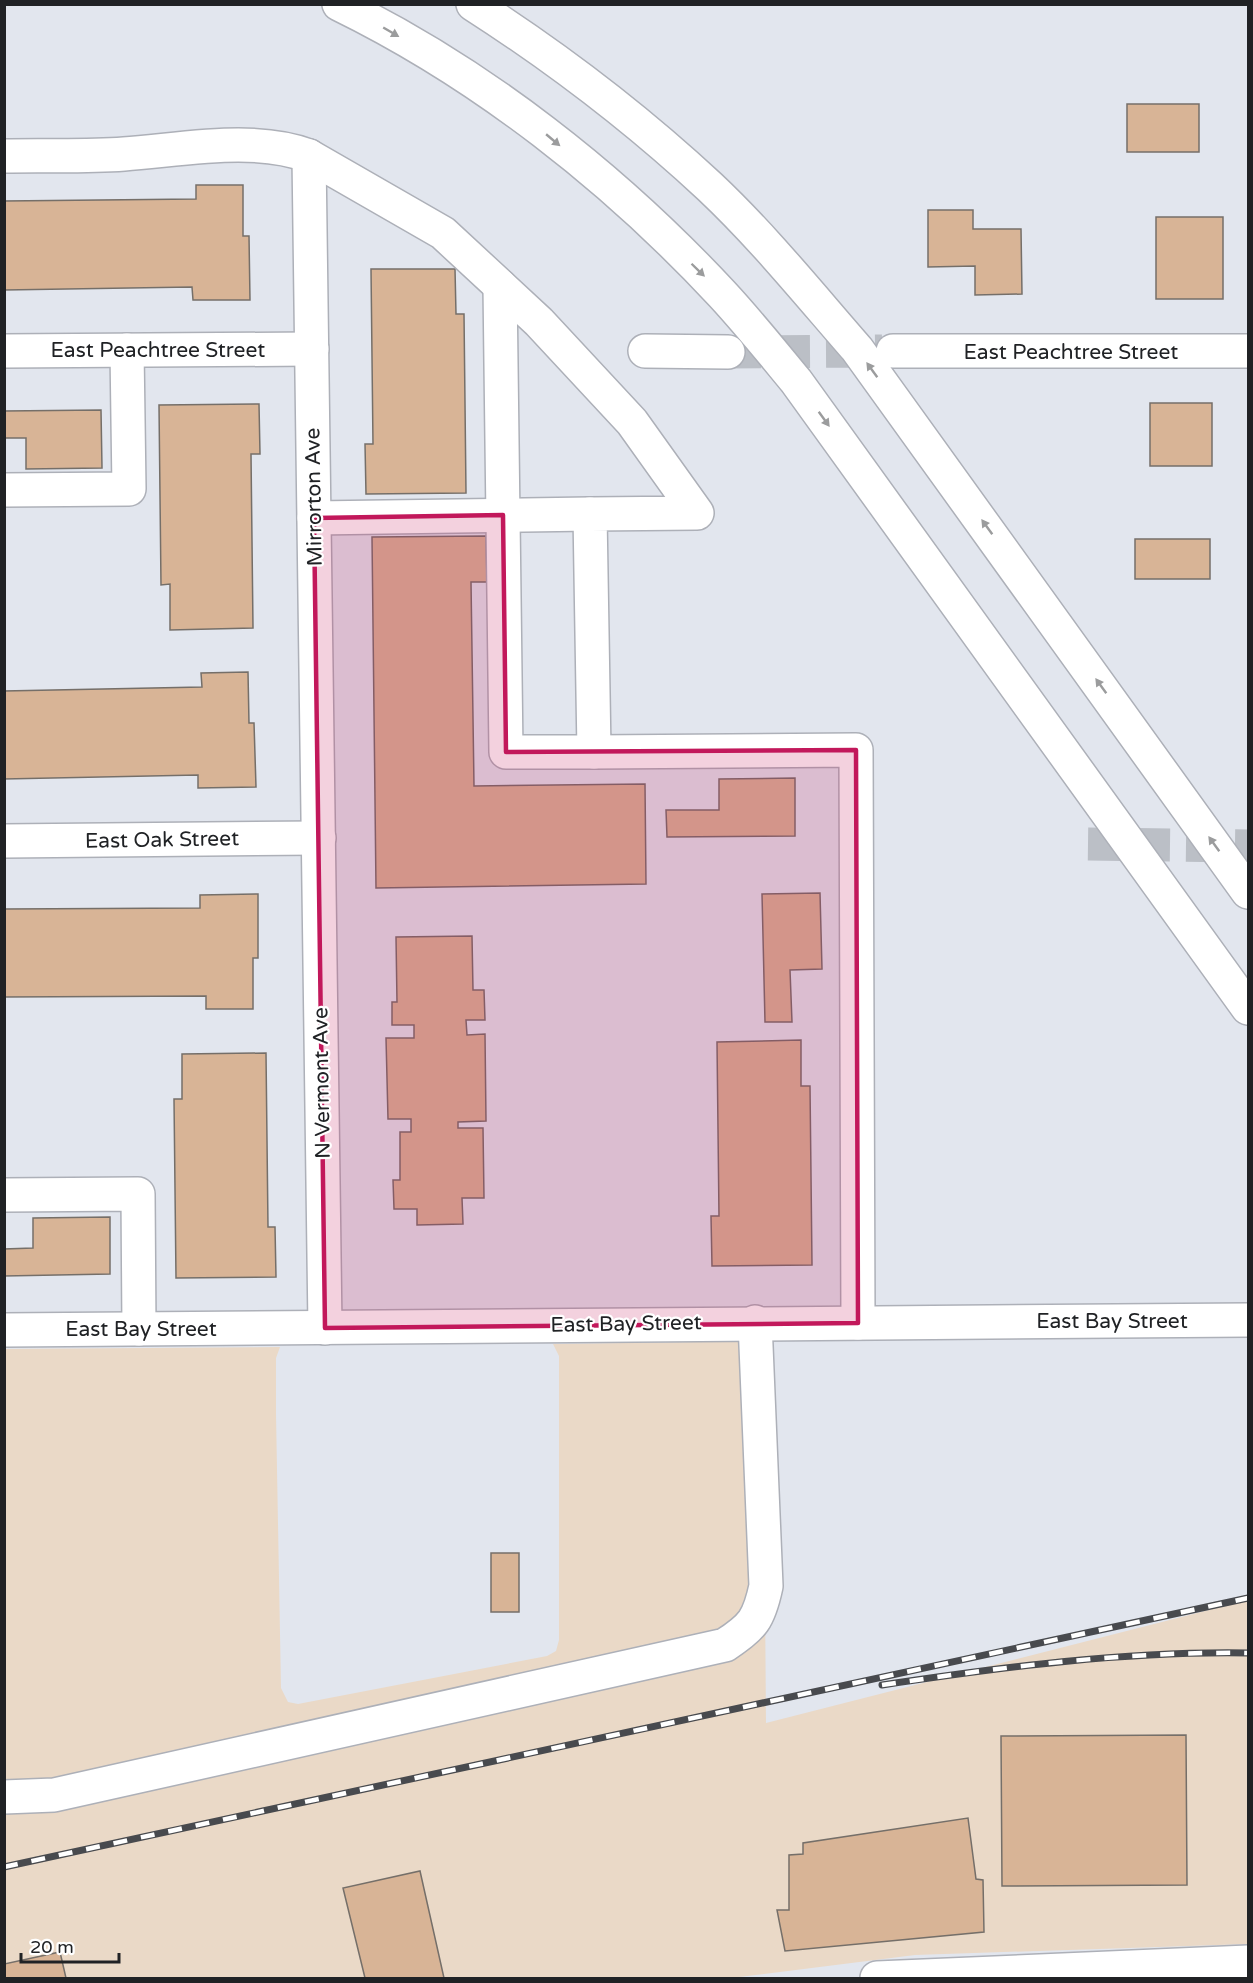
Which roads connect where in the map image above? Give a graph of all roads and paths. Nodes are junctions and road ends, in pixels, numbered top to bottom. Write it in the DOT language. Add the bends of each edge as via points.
graph roads {
  1 [pos="339,4"];
  2 [pos="473,4"];
  3 [pos="4,156"];
  4 [pos="309,156"];
  5 [pos="500,286"];
  6 [pos="312,349"];
  7 [pos="127,350"];
  8 [pos="4,351"];
  9 [pos="645,351"];
  10 [pos="892,351"];
  11 [pos="1248,351"];
  12 [pos="728,352"];
  13 [pos="4,490"];
  14 [pos="590,514"];
  15 [pos="503,515"];
  16 [pos="314,518"];
  17 [pos="594,752"];
  18 [pos="319,838"];
  19 [pos="4,842"];
  20 [pos="1248,892"];
  21 [pos="1248,1008"];
  22 [pos="4,1195"];
  23 [pos="1248,1320"];
  24 [pos="755,1322"];
  25 [pos="858,1323"];
  26 [pos="325,1328"];
  27 [pos="139,1329"];
  28 [pos="4,1330"];
  29 [pos="4,1797"];
  30 [pos="1248,1962"];
  31 [pos="877,1978"];
  1 -- 21 [label="street, one-way" via="454,69 544,133 635,209 722,294 796,381"];
  20 -- 2 [label="street, one-way" via="864,358 789,270 711,188 623,112 537,45"];
  3 -- 4 [label="street" via="256,146 288,148"];
  4 -- 5 [label="street" via="443,233"];
  4 -- 6 [label="street, Mirrorton Ave"];
  5 -- 14 [label="street" via="632,422 697,513"];
  5 -- 15 [label="street"];
  6 -- 7 [label="street, East Peachtree Street"];
  6 -- 16 [label="street, Mirrorton Ave"];
  7 -- 8 [label="street, East Peachtree Street"];
  7 -- 13 [label="street" via="129,489"];
  9 -- 12 [label="street"];
  10 -- 11 [label="street, East Peachtree Street"];
  14 -- 15 [label="street"];
  14 -- 17 [label="street"];
  15 -- 16 [label="street"];
  15 -- 17 [label="street" via="506,752"];
  16 -- 18 [label="street, Mirrorton Ave"];
  17 -- 25 [label="street" via="856,750"];
  18 -- 19 [label="street, East Oak Street"];
  18 -- 26 [label="street, N Vermont Ave"];
  22 -- 27 [label="street" via="138,1194"];
  23 -- 25 [label="street, East Bay Street"];
  24 -- 25 [label="street, East Bay Street"];
  24 -- 26 [label="street, East Bay Street"];
  24 -- 29 [label="street" via="766,1586 760,1613 747,1631 725,1645 54,1796"];
  26 -- 27 [label="street, East Bay Street"];
  27 -- 28 [label="street, East Bay Street"];
  30 -- 31 [label="street"];
}
